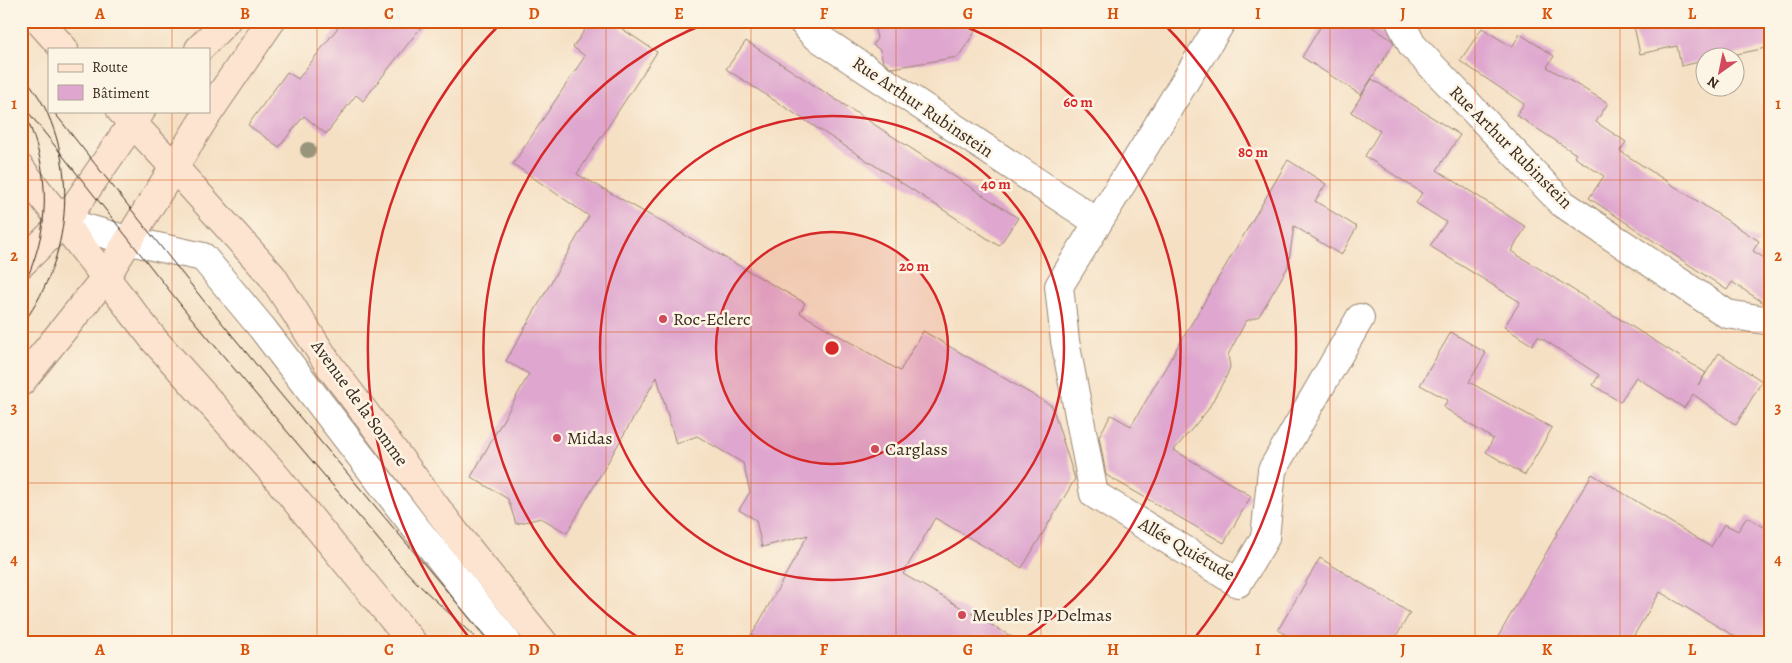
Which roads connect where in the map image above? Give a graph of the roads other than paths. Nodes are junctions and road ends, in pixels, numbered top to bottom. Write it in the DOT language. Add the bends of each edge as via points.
graph roads {
  1 [pos="39,21"];
  2 [pos="226,21"];
  3 [pos="272,21"];
  4 [pos="802,21"];
  5 [pos="1222,21"];
  6 [pos="1400,21"];
  7 [pos="63,48"];
  8 [pos="200,48"];
  9 [pos="210,110"];
  10 [pos="209,112"];
  11 [pos="131,115"];
  12 [pos="174,167"];
  13 [pos="21,169"];
  14 [pos="64,222"];
  15 [pos="1097,222"];
  16 [pos="130,241"];
  17 [pos="21,264"];
  18 [pos="105,278"];
  19 [pos="1360,318"];
  20 [pos="1771,321"];
  21 [pos="21,382"];
  22 [pos="412,642"];
  23 [pos="507,642"];
  24 [pos="543,642"];
  1 -- 7 [label="main road"];
  2 -- 8 [label="main road"];
  3 -- 9 [label="main road"];
  4 -- 15 [label="street, Rue Arthur Rubinstein" via="812,34"];
  5 -- 15 [label="street"];
  6 -- 20 [label="street, Rue Arthur Rubinstein" via="1412,44 1562,203 1727,314"];
  10 -- 12 [label="main road"];
  11 -- 12 [label="main road, Avenue de la Somme"];
  11 -- 14 [label="main road"];
  12 -- 16 [label="main road"];
  12 -- 24 [label="main road, Avenue de la Somme" via="272,276 341,380 456,535"];
  13 -- 14 [label="main road"];
  14 -- 16 [label="street"];
  14 -- 17 [label="main road"];
  14 -- 18 [label="main road"];
  15 -- 19 [label="street, Allée Quiétude" via="1059,286 1065,341 1094,494 1238,583 1265,538 1272,470"];
  16 -- 18 [label="main road"];
  16 -- 23 [label="street" via="203,257"];
  18 -- 21 [label="main road"];
  18 -- 22 [label="main road" via="155,341 269,468"];
}
